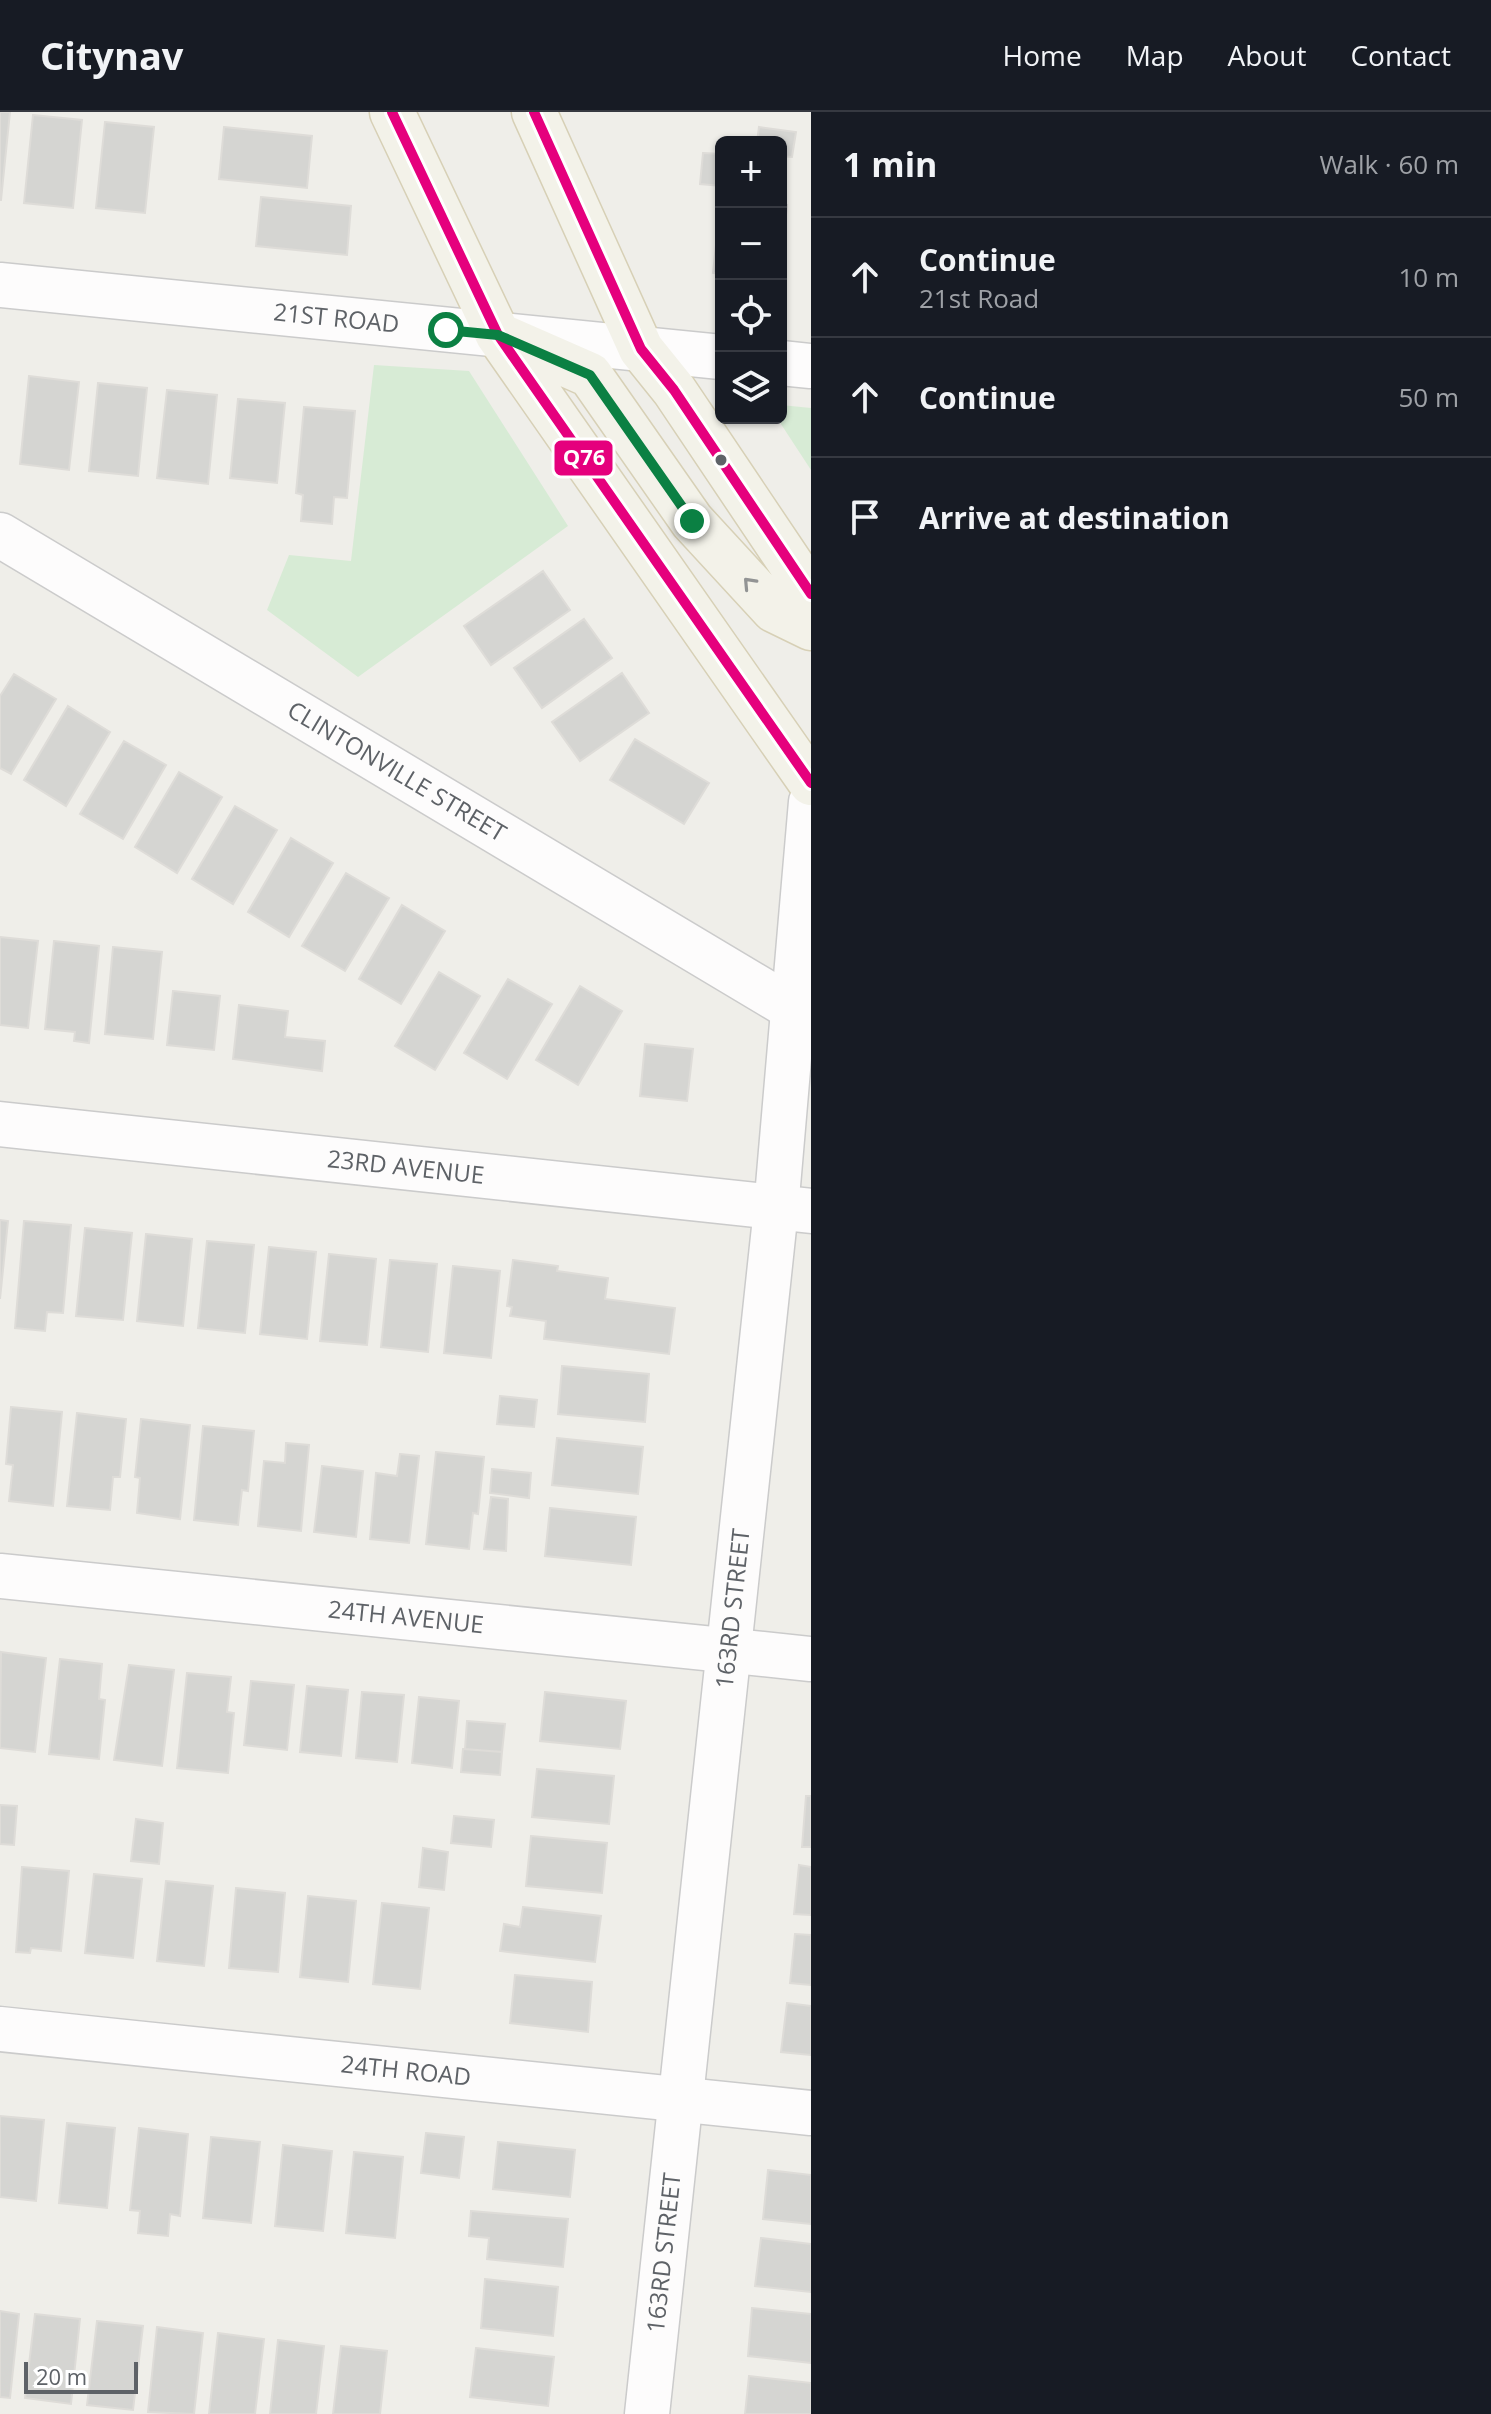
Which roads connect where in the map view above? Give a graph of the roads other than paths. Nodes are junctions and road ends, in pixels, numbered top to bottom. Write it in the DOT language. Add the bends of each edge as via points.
graph roads {
  1 [pos="392,112"];
  2 [pos="534,112"];
  3 [pos="0,285"];
  4 [pos="498,335"];
  5 [pos="641,349"];
  6 [pos="715,356"];
  7 [pos="787,364"];
  8 [pos="811,366"];
  9 [pos="0,535"];
  10 [pos="811,594"];
  11 [pos="811,628"];
  12 [pos="811,783"];
  13 [pos="811,802"];
  14 [pos="792,1008"];
  15 [pos="0,1124"];
  16 [pos="794,1210"];
  17 [pos="0,1576"];
  18 [pos="727,1651"];
  19 [pos="811,1659"];
  20 [pos="0,2029"];
  21 [pos="679,2099"];
  22 [pos="811,2113"];
  23 [pos="647,2414"];
  1 -- 4 [label="main road"];
  2 -- 5 [label="main road"];
  3 -- 4 [label="street, 21ST ROAD"];
  4 -- 5 [label="street, 21ST ROAD"];
  11 -- 4 [label="main road, one-way" via="774,610 692,521 590,375"];
  4 -- 12 [label="main road"];
  5 -- 6 [label="street, 21ST ROAD"];
  5 -- 10 [label="main road"];
  7 -- 8 [label="street"];
  9 -- 14 [label="street, CLINTONVILLE STREET"];
  13 -- 14 [label="street, 163RD STREET"];
  14 -- 16 [label="street, 163RD STREET"];
  15 -- 16 [label="street, 23RD AVENUE"];
  16 -- 18 [label="street, 163RD STREET"];
  17 -- 18 [label="street, 24TH AVENUE"];
  18 -- 19 [label="street, 24TH AVENUE"];
  18 -- 21 [label="street, 163RD STREET"];
  20 -- 21 [label="street, 24TH ROAD"];
  21 -- 22 [label="street, 24TH ROAD"];
  21 -- 23 [label="street, 163RD STREET"];
}
